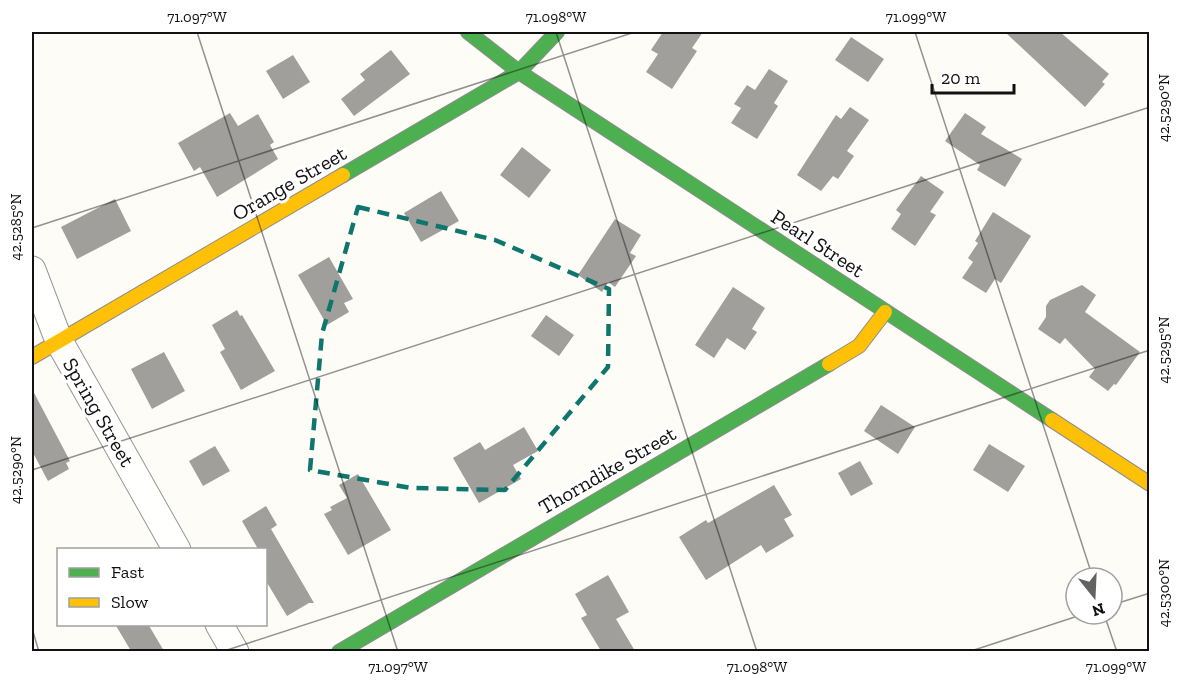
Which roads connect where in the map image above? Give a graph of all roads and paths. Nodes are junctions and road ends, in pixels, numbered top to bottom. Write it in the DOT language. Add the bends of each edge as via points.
graph roads {
  1 [pos="468,32"];
  2 [pos="556,32"];
  3 [pos="519,72"];
  4 [pos="32,270"];
  5 [pos="885,312"];
  6 [pos="59,342"];
  7 [pos="32,357"];
  8 [pos="1149,484"];
  9 [pos="176,548"];
  10 [pos="220,626"];
  11 [pos="235,651"];
  12 [pos="339,651"];
  1 -- 3 [label="street, Pearl Street"];
  2 -- 3 [label="street, Orange Street"];
  3 -- 5 [label="street, Pearl Street"];
  3 -- 6 [label="street, Orange Street"];
  4 -- 6 [label="street, Spring Street"];
  5 -- 8 [label="street, Pearl Street"];
  5 -- 12 [label="street, Thorndike Street" via="859,346"];
  6 -- 7 [label="street, Orange Street"];
  6 -- 9 [label="street, Spring Street"];
  10 -- 11 [label="street"];
}
